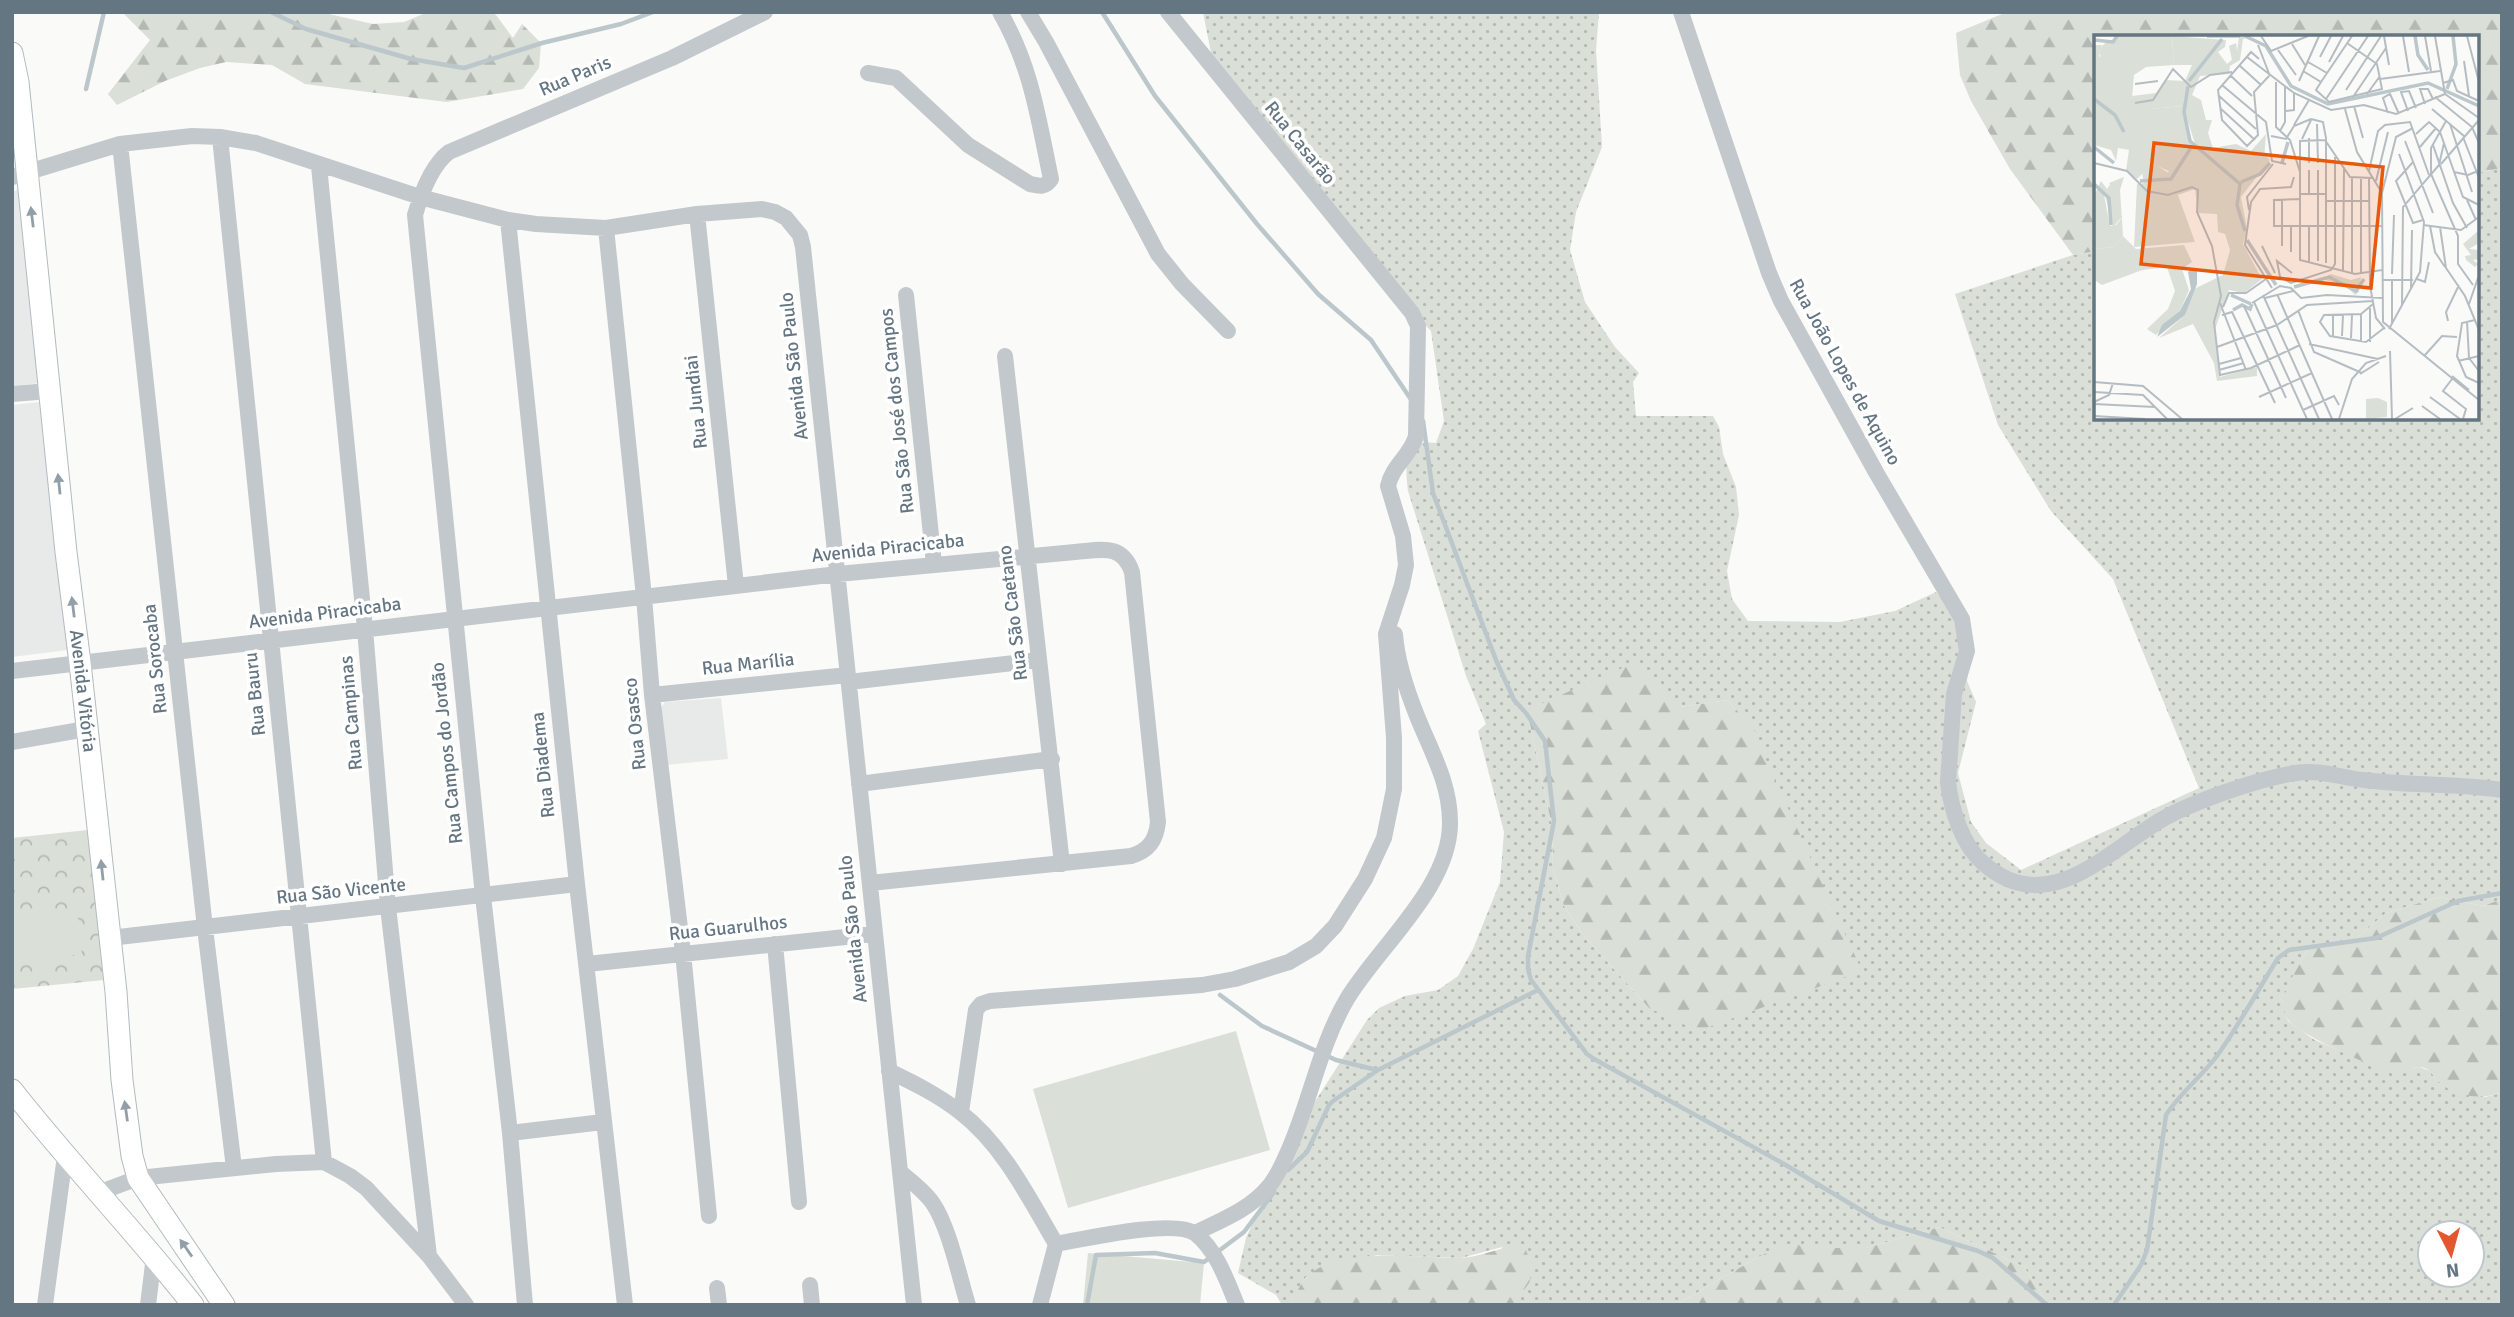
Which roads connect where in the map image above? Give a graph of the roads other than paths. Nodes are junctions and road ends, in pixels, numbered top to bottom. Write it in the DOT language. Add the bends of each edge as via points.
graph roads {
  1 [pos="765,12"];
  2 [pos="1000,12"];
  3 [pos="1028,12"];
  4 [pos="1168,12"];
  5 [pos="1681,12"];
  6 [pos="12,53"];
  7 [pos="869,73"];
  8 [pos="220,137"];
  9 [pos="120,144"];
  10 [pos="319,166"];
  11 [pos="19,175"];
  12 [pos="421,197"];
  13 [pos="697,214"];
  14 [pos="509,220"];
  15 [pos="606,228"];
  16 [pos="906,295"];
  17 [pos="1228,331"];
  18 [pos="1005,356"];
  19 [pos="48,391"];
  20 [pos="12,394"];
  21 [pos="1027,555"];
  22 [pos="934,564"];
  23 [pos="838,573"];
  24 [pos="736,586"];
  25 [pos="644,597"];
  26 [pos="548,608"];
  27 [pos="1394,614"];
  28 [pos="454,619"];
  29 [pos="365,629"];
  30 [pos="271,640"];
  31 [pos="175,651"];
  32 [pos="1039,660"];
  33 [pos="80,663"];
  34 [pos="12,671"];
  35 [pos="848,678"];
  36 [pos="652,695"];
  37 [pos="86,729"];
  38 [pos="12,742"];
  39 [pos="1052,759"];
  40 [pos="859,784"];
  41 [pos="2502,790"];
  42 [pos="1062,864"];
  43 [pos="870,883"];
  44 [pos="577,884"];
  45 [pos="483,897"];
  46 [pos="388,907"];
  47 [pos="299,917"];
  48 [pos="205,928"];
  49 [pos="874,934"];
  50 [pos="110,938"];
  51 [pos="775,944"];
  52 [pos="683,953"];
  53 [pos="587,964"];
  54 [pos="889,1071"];
  55 [pos="12,1090"];
  56 [pos="961,1112"];
  57 [pos="603,1122"];
  58 [pos="510,1133"];
  59 [pos="65,1156"];
  60 [pos="324,1162"];
  61 [pos="234,1168"];
  62 [pos="900,1172"];
  63 [pos="138,1178"];
  64 [pos="98,1193"];
  65 [pos="799,1202"];
  66 [pos="709,1216"];
  67 [pos="1195,1233"];
  68 [pos="1056,1244"];
  69 [pos="153,1256"];
  70 [pos="429,1256"];
  71 [pos="810,1285"];
  72 [pos="223,1304"];
  73 [pos="45,1305"];
  74 [pos="148,1305"];
  75 [pos="193,1305"];
  76 [pos="466,1305"];
  77 [pos="525,1305"];
  78 [pos="625,1305"];
  79 [pos="812,1305"];
  80 [pos="914,1305"];
  81 [pos="968,1305"];
  82 [pos="1040,1305"];
  83 [pos="1237,1305"];
  1 -- 12 [label="street, Rua Paris" via="672,58 449,152"];
  2 -- 7 [label="street" via="1032,83 1051,180 1047,184 1030,184 968,145 896,78"];
  3 -- 17 [label="street" via="1158,254"];
  4 -- 27 [label="street, Rua Casarão" via="1416,320 1416,436 1388,486 1405,550"];
  5 -- 41 [label="street, Rua João Lopes de Aquino" via="1781,301 1962,619 1967,651 1954,694 1948,782 1965,838 1978,859 2016,884 2049,885 2113,854 2185,808 2298,772"];
  6 -- 11 [label="street, Avenida Vitória" via="18,82"];
  8 -- 9 [label="street, Avenida São Paulo"];
  8 -- 10 [label="street, Avenida São Paulo"];
  8 -- 30 [label="street, Rua Bauru"];
  9 -- 11 [label="street, Avenida São Paulo"];
  9 -- 31 [label="street, Rua Sorocaba"];
  10 -- 12 [label="street, Avenida São Paulo"];
  10 -- 29 [label="street, Rua Campinas"];
  19 -- 11 [label="street, Avenida Vitória, one-way" via="38,261"];
  12 -- 14 [label="street, Avenida São Paulo"];
  12 -- 28 [label="street, Rua Campos do Jordão" via="415,222"];
  13 -- 15 [label="street, Avenida São Paulo"];
  13 -- 23 [label="street, Avenida São Paulo" via="762,209 786,218 800,235"];
  13 -- 24 [label="street, Rua Jundiai"];
  14 -- 15 [label="street, Avenida São Paulo"];
  14 -- 26 [label="street, Rua Diadema"];
  15 -- 25 [label="street, Rua Osasco"];
  16 -- 22 [label="street, Rua São José dos Campos"];
  18 -- 21 [label="street, Rua São Caetano"];
  19 -- 20 [label="street"];
  33 -- 19 [label="street, Avenida Vitória, one-way"];
  21 -- 22 [label="street, Avenida Piracicaba"];
  21 -- 32 [label="street, Rua São Caetano"];
  21 -- 42 [label="street, Avenida Piracicaba" via="1105,550 1121,554 1132,572 1157,835 1141,853"];
  22 -- 23 [label="street, Avenida Piracicaba"];
  23 -- 24 [label="street, Avenida Piracicaba"];
  23 -- 35 [label="street, Avenida São Paulo"];
  24 -- 25 [label="street, Avenida Piracicaba"];
  25 -- 26 [label="street, Avenida Piracicaba"];
  25 -- 36 [label="street, Rua Osasco"];
  26 -- 28 [label="street, Avenida Piracicaba"];
  26 -- 44 [label="street, Rua Diadema"];
  27 -- 56 [label="street" via="1386,634 1394,789 1384,838 1335,926 1316,946 1289,962 1235,979 981,1004 976,1010"];
  27 -- 67 [label="street" via="1396,651 1447,791 1448,843 1435,876 1400,931 1363,974 1335,1019 1301,1121 1271,1184 1244,1208"];
  28 -- 29 [label="street, Avenida Piracicaba"];
  28 -- 45 [label="street, Rua Campos do Jordão"];
  29 -- 30 [label="street, Avenida Piracicaba"];
  29 -- 46 [label="street, Rua Campinas"];
  30 -- 31 [label="street, Avenida Piracicaba"];
  30 -- 47 [label="street, Rua Bauru"];
  31 -- 33 [label="street, Avenida Piracicaba"];
  31 -- 48 [label="street, Rua Sorocaba"];
  32 -- 35 [label="street, Rua Marília"];
  32 -- 39 [label="street, Rua São Caetano"];
  33 -- 34 [label="street, Avenida Piracicaba"];
  33 -- 37 [label="street, Avenida Vitória"];
  35 -- 36 [label="street, Rua Marília"];
  35 -- 40 [label="street, Avenida São Paulo"];
  36 -- 52 [label="street, Rua Osasco"];
  37 -- 38 [label="street"];
  50 -- 37 [label="street, Avenida Vitória, one-way"];
  39 -- 40 [label="street"];
  39 -- 42 [label="street, Rua São Caetano"];
  40 -- 43 [label="street, Avenida São Paulo"];
  42 -- 43 [label="street, Avenida Piracicaba"];
  43 -- 49 [label="street, Avenida São Paulo"];
  44 -- 45 [label="street, Rua São Vicente"];
  44 -- 53 [label="street, Rua Diadema"];
  45 -- 46 [label="street, Rua São Vicente"];
  45 -- 58 [label="street, Rua Campos do Jordão"];
  46 -- 47 [label="street, Rua São Vicente"];
  46 -- 70 [label="street, Rua Campinas"];
  47 -- 48 [label="street, Rua São Vicente"];
  47 -- 60 [label="street, Rua Bauru"];
  48 -- 50 [label="street, Rua São Vicente"];
  48 -- 61 [label="street, Rua Sorocaba"];
  49 -- 51 [label="street, Rua Guarulhos"];
  49 -- 54 [label="street, Avenida São Paulo"];
  63 -- 50 [label="street, Avenida Vitória, one-way" via="122,1080"];
  51 -- 52 [label="street, Rua Guarulhos"];
  51 -- 65 [label="street"];
  52 -- 53 [label="street, Rua Guarulhos"];
  52 -- 66 [label="street, Rua Osasco"];
  53 -- 57 [label="street, Rua Diadema"];
  54 -- 56 [label="street"];
  54 -- 62 [label="street, Avenida São Paulo"];
  55 -- 59 [label="street"];
  56 -- 68 [label="street" via="1013,1171"];
  57 -- 58 [label="street"];
  57 -- 78 [label="street, Rua Diadema"];
  58 -- 77 [label="street, Rua Campos do Jordão"];
  59 -- 64 [label="street"];
  59 -- 73 [label="street"];
  60 -- 61 [label="street"];
  60 -- 70 [label="street" via="366,1188"];
  61 -- 63 [label="street"];
  62 -- 80 [label="street, Avenida São Paulo"];
  62 -- 81 [label="street" via="933,1203"];
  63 -- 64 [label="street"];
  72 -- 63 [label="street, Avenida Vitória, one-way"];
  64 -- 69 [label="street"];
  67 -- 68 [label="street" via="1163,1228"];
  67 -- 83 [label="street" via="1219,1264"];
  68 -- 82 [label="street"];
  69 -- 74 [label="street"];
  69 -- 75 [label="street"];
  70 -- 76 [label="street"];
  71 -- 79 [label="street"];
}
